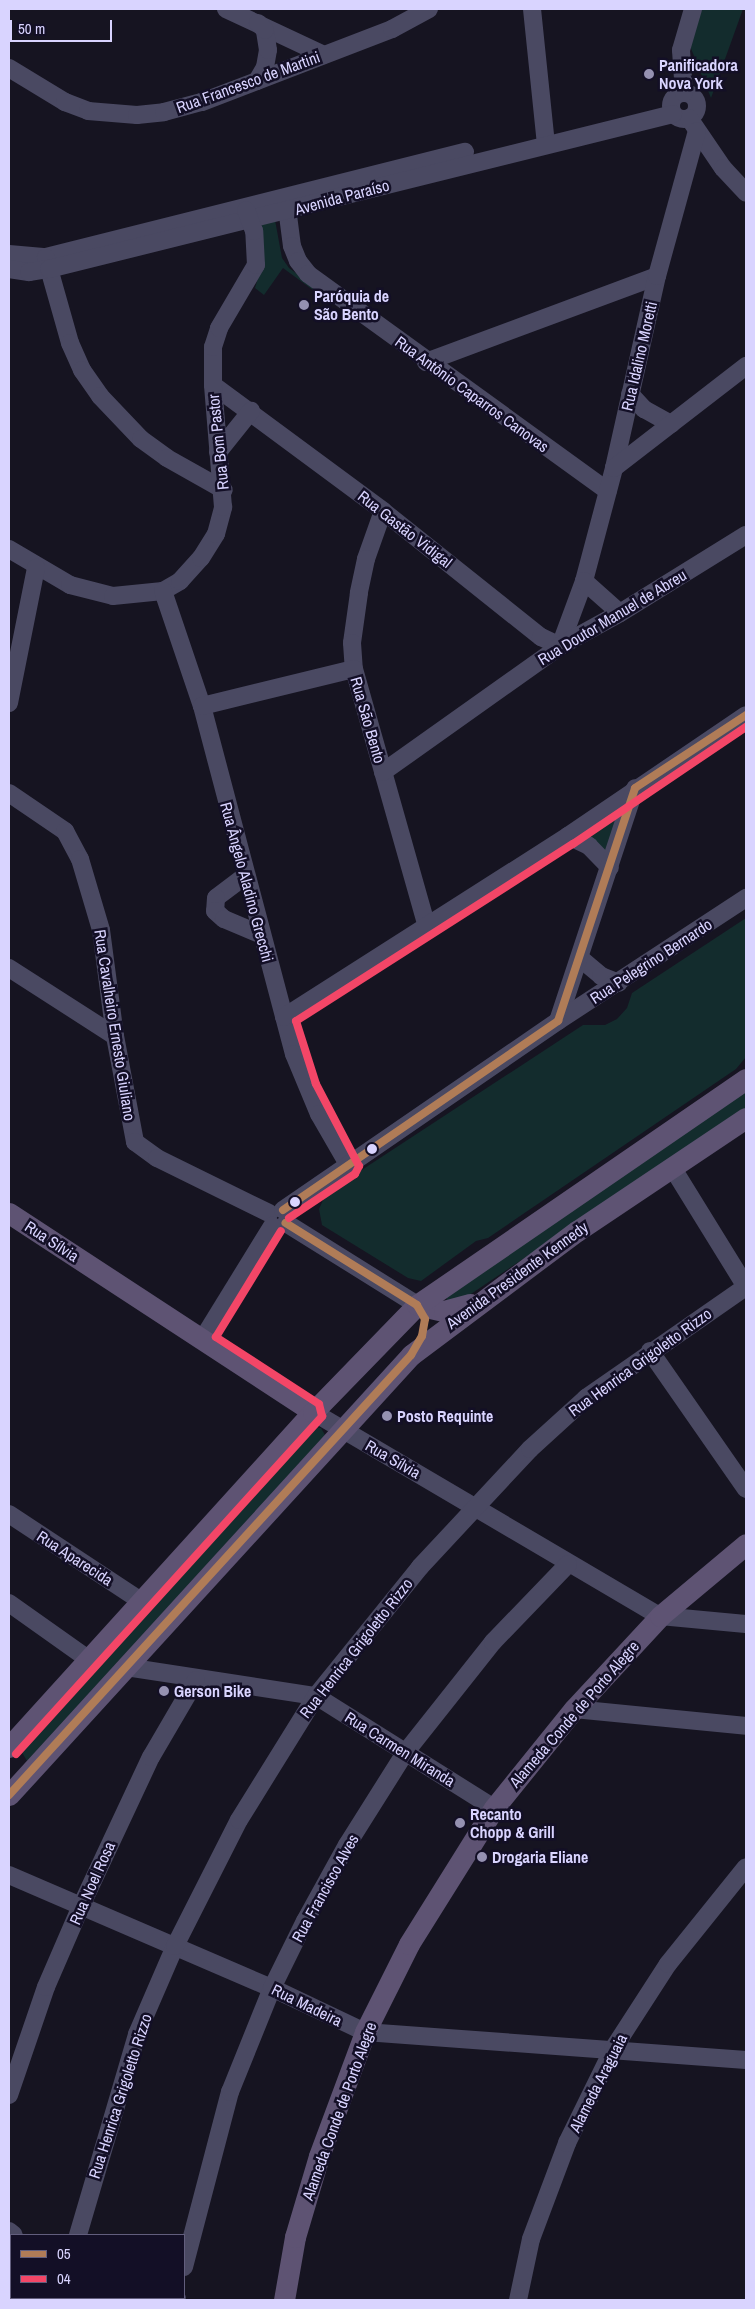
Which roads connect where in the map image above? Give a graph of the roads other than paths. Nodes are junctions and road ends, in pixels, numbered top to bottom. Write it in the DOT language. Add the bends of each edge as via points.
graph roads {
  1 [pos="226,9"];
  2 [pos="429,9"];
  3 [pos="693,9"];
  4 [pos="532,10"];
  5 [pos="258,23"];
  6 [pos="324,55"];
  7 [pos="9,68"];
  8 [pos="256,81"];
  9 [pos="683,112"];
  10 [pos="545,138"];
  11 [pos="746,193"];
  12 [pos="286,204"];
  13 [pos="247,213"];
  14 [pos="9,254"];
  15 [pos="48,263"];
  16 [pos="9,269"];
  17 [pos="657,276"];
  18 [pos="426,362"];
  19 [pos="746,366"];
  20 [pos="212,385"];
  21 [pos="630,394"];
  22 [pos="251,411"];
  23 [pos="671,424"];
  24 [pos="218,452"];
  25 [pos="614,468"];
  26 [pos="224,490"];
  27 [pos="608,491"];
  28 [pos="383,511"];
  29 [pos="746,535"];
  30 [pos="9,549"];
  31 [pos="36,568"];
  32 [pos="584,581"];
  33 [pos="163,591"];
  34 [pos="620,613"];
  35 [pos="560,646"];
  36 [pos="354,669"];
  37 [pos="9,703"];
  38 [pos="202,706"];
  39 [pos="746,715"];
  40 [pos="383,772"];
  41 [pos="635,788"];
  42 [pos="9,793"];
  43 [pos="568,836"];
  44 [pos="610,868"];
  45 [pos="245,876"];
  46 [pos="746,898"];
  47 [pos="427,927"];
  48 [pos="260,934"];
  49 [pos="581,959"];
  50 [pos="9,968"];
  51 [pos="619,983"];
  52 [pos="284,1017"];
  53 [pos="558,1021"];
  54 [pos="114,1036"];
  55 [pos="746,1078"];
  56 [pos="746,1118"];
  57 [pos="349,1166"];
  58 [pos="672,1167"];
  59 [pos="9,1213"];
  60 [pos="277,1218"];
  61 [pos="746,1287"];
  62 [pos="480,1300"];
  63 [pos="417,1306"];
  64 [pos="202,1340"];
  65 [pos="650,1352"];
  66 [pos="411,1355"];
  67 [pos="361,1408"];
  68 [pos="313,1412"];
  69 [pos="342,1430"];
  70 [pos="746,1489"];
  71 [pos="474,1506"];
  72 [pos="9,1514"];
  73 [pos="746,1544"];
  74 [pos="568,1564"];
  75 [pos="141,1601"];
  76 [pos="9,1603"];
  77 [pos="660,1616"];
  78 [pos="746,1624"];
  79 [pos="88,1659"];
  80 [pos="126,1667"];
  81 [pos="196,1680"];
  82 [pos="316,1696"];
  83 [pos="574,1709"];
  84 [pos="746,1726"];
  85 [pos="9,1747"];
  86 [pos="9,1753"];
  87 [pos="406,1754"];
  88 [pos="11,1792"];
  89 [pos="494,1808"];
  90 [pos="746,1868"];
  91 [pos="9,1874"];
  92 [pos="82,1904"];
  93 [pos="176,1946"];
  94 [pos="272,1988"];
  95 [pos="365,2032"];
  96 [pos="613,2049"];
  97 [pos="746,2060"];
  98 [pos="9,2095"];
  99 [pos="78,2234"];
  100 [pos="185,2263"];
  101 [pos="284,2300"];
  102 [pos="518,2300"];
  1 -- 5 [label="street"];
  2 -- 6 [label="street, Rua Francesco de Martini" via="392,29"];
  3 -- 9 [label="street" via="681,50"];
  4 -- 10 [label="street" via="533,47"];
  5 -- 6 [label="street"];
  5 -- 8 [label="street" via="265,30 268,50 265,67"];
  6 -- 8 [label="street, Rua Francesco de Martini"];
  7 -- 8 [label="street, Rua Francesco de Martini" via="65,102 111,115 164,112 202,102"];
  9 -- 10 [label="street, Avenida Paraíso"];
  9 -- 11 [label="street" via="722,168"];
  9 -- 17 [label="street, Rua Idalino Moretti"];
  10 -- 12 [label="street, Avenida Paraíso"];
  12 -- 13 [label="street, Avenida Paraíso"];
  12 -- 18 [label="street, Rua Antônio Caparros Canovas" via="292,246 308,274"];
  13 -- 15 [label="street, Avenida Paraíso"];
  13 -- 20 [label="street, Rua Bom Pastor" via="257,249 256,265 219,328 214,347"];
  14 -- 15 [label="street, Avenida Paraíso"];
  15 -- 16 [label="street, Avenida Paraíso" via="29,272"];
  15 -- 26 [label="street" via="70,343 82,370 100,396 141,439"];
  17 -- 18 [label="street"];
  17 -- 21 [label="street, Rua Idalino Moretti"];
  18 -- 27 [label="street, Rua Antônio Caparros Canovas"];
  19 -- 23 [label="street"];
  20 -- 22 [label="street, Rua Gastão Vidigal"];
  20 -- 24 [label="street, Rua Bom Pastor"];
  21 -- 23 [label="street" via="644,409"];
  21 -- 25 [label="street, Rua Idalino Moretti"];
  22 -- 24 [label="street"];
  22 -- 28 [label="street, Rua Gastão Vidigal"];
  23 -- 25 [label="street"];
  24 -- 26 [label="street, Rua Bom Pastor"];
  25 -- 27 [label="street, Rua Idalino Moretti"];
  26 -- 33 [label="street, Rua Bom Pastor" via="220,522 209,547 186,575"];
  27 -- 32 [label="street, Rua Idalino Moretti"];
  28 -- 35 [label="street, Rua Gastão Vidigal" via="540,637"];
  28 -- 36 [label="street, Rua São Bento" via="366,559 359,593 352,643"];
  29 -- 34 [label="street, Rua Doutor Manuel de Abreu"];
  30 -- 31 [label="street, Rua Bom Pastor"];
  31 -- 33 [label="street, Rua Bom Pastor" via="90,592 113,596"];
  31 -- 37 [label="street"];
  32 -- 34 [label="street"];
  32 -- 35 [label="street, Rua Idalino Moretti"];
  33 -- 38 [label="street, Rua Ângelo Aladino Grecchi"];
  34 -- 35 [label="street, Rua Doutor Manuel de Abreu"];
  35 -- 40 [label="street, Rua Doutor Manuel de Abreu"];
  36 -- 38 [label="street"];
  36 -- 40 [label="street, Rua São Bento"];
  38 -- 45 [label="street, Rua Ângelo Aladino Grecchi"];
  39 -- 41 [label="street"];
  40 -- 47 [label="street, Rua São Bento"];
  41 -- 43 [label="street"];
  41 -- 44 [label="street"];
  42 -- 54 [label="street, Rua Cavalheiro Ernesto Giuliano" via="66,831 73,842 92,893 101,930"];
  43 -- 44 [label="street" via="589,846"];
  43 -- 47 [label="street"];
  44 -- 49 [label="street"];
  45 -- 48 [label="street, Rua Ângelo Aladino Grecchi"];
  45 -- 48 [label="street" via="216,898 215,910 224,919"];
  46 -- 51 [label="street, Rua Pelegrino Bernardo"];
  47 -- 52 [label="street"];
  48 -- 52 [label="street, Rua Ângelo Aladino Grecchi"];
  49 -- 51 [label="street" via="601,976"];
  49 -- 53 [label="street"];
  50 -- 54 [label="street"];
  51 -- 53 [label="street, Rua Pelegrino Bernardo"];
  52 -- 57 [label="street, Rua Ângelo Aladino Grecchi" via="311,1097"];
  53 -- 57 [label="street, Rua Pelegrino Bernardo"];
  54 -- 60 [label="street, Rua Cavalheiro Ernesto Giuliano" via="135,1142 157,1158"];
  55 -- 63 [label="main road, Avenida Presidente Kennedy"];
  56 -- 58 [label="main road, Avenida Presidente Kennedy"];
  57 -- 60 [label="street, Rua Pelegrino Bernardo" via="301,1195"];
  58 -- 61 [label="street"];
  58 -- 62 [label="main road, Avenida Presidente Kennedy"];
  59 -- 64 [label="main road, Rua Sílvia"];
  60 -- 63 [label="street, Rua Cavalheiro Ernesto Giuliano"];
  60 -- 64 [label="street, Rua Pelegrino Bernardo"];
  61 -- 65 [label="street, Rua Henrica Grigoletto Rizzo"];
  62 -- 63 [label="main road" via="444,1311"];
  62 -- 66 [label="main road, Avenida Presidente Kennedy"];
  63 -- 66 [label="main road" via="424,1314 425,1326"];
  63 -- 68 [label="main road, Avenida Presidente Kennedy"];
  64 -- 68 [label="main road, Rua Sílvia"];
  65 -- 70 [label="street"];
  65 -- 71 [label="street, Rua Henrica Grigoletto Rizzo" via="586,1398"];
  66 -- 67 [label="main road, Avenida Presidente Kennedy"];
  67 -- 68 [label="main road"];
  67 -- 69 [label="main road, Avenida Presidente Kennedy"];
  68 -- 69 [label="street, Rua Sílvia"];
  68 -- 75 [label="main road, Avenida Presidente Kennedy"];
  69 -- 71 [label="street, Rua Sílvia"];
  69 -- 80 [label="main road, Avenida Presidente Kennedy"];
  71 -- 74 [label="street, Rua Sílvia"];
  71 -- 82 [label="street, Rua Henrica Grigoletto Rizzo" via="391,1601"];
  72 -- 75 [label="street, Rua Aparecida"];
  73 -- 77 [label="main road, Alameda Conde de Porto Alegre"];
  74 -- 77 [label="street, Rua Sílvia"];
  74 -- 87 [label="street, Rua Francisco Alves" via="493,1642"];
  75 -- 79 [label="main road, Avenida Presidente Kennedy"];
  76 -- 79 [label="street"];
  77 -- 78 [label="street, Rua Sílvia"];
  77 -- 83 [label="main road, Alameda Conde de Porto Alegre"];
  79 -- 85 [label="main road, Avenida Presidente Kennedy"];
  80 -- 81 [label="street, Rua Carmen Miranda"];
  80 -- 88 [label="main road, Avenida Presidente Kennedy"];
  81 -- 82 [label="street, Rua Carmen Miranda"];
  81 -- 92 [label="street, Rua Noel Rosa" via="151,1757"];
  82 -- 87 [label="street, Rua Carmen Miranda"];
  82 -- 93 [label="street, Rua Henrica Grigoletto Rizzo" via="240,1820"];
  83 -- 84 [label="street"];
  83 -- 89 [label="main road, Alameda Conde de Porto Alegre"];
  86 -- 88 [label="main road" via="16,1759 18,1769"];
  87 -- 89 [label="street, Rua Carmen Miranda"];
  87 -- 94 [label="street, Rua Francisco Alves" via="347,1845"];
  89 -- 95 [label="main road, Alameda Conde de Porto Alegre" via="409,1944"];
  90 -- 96 [label="street, Alameda Araguaia" via="668,1964"];
  91 -- 92 [label="street, Rua Madeira"];
  92 -- 93 [label="street, Rua Madeira"];
  92 -- 98 [label="street, Rua Noel Rosa" via="46,1988"];
  93 -- 94 [label="street, Rua Madeira"];
  93 -- 99 [label="street, Rua Henrica Grigoletto Rizzo" via="137,2034"];
  94 -- 95 [label="street, Rua Madeira"];
  94 -- 100 [label="street, Rua Francisco Alves" via="230,2092"];
  95 -- 96 [label="street, Rua Madeira"];
  95 -- 101 [label="main road, Alameda Conde de Porto Alegre" via="319,2156 296,2237"];
  96 -- 97 [label="street, Rua Madeira"];
  96 -- 102 [label="street, Alameda Araguaia" via="564,2152 531,2239"];
}
